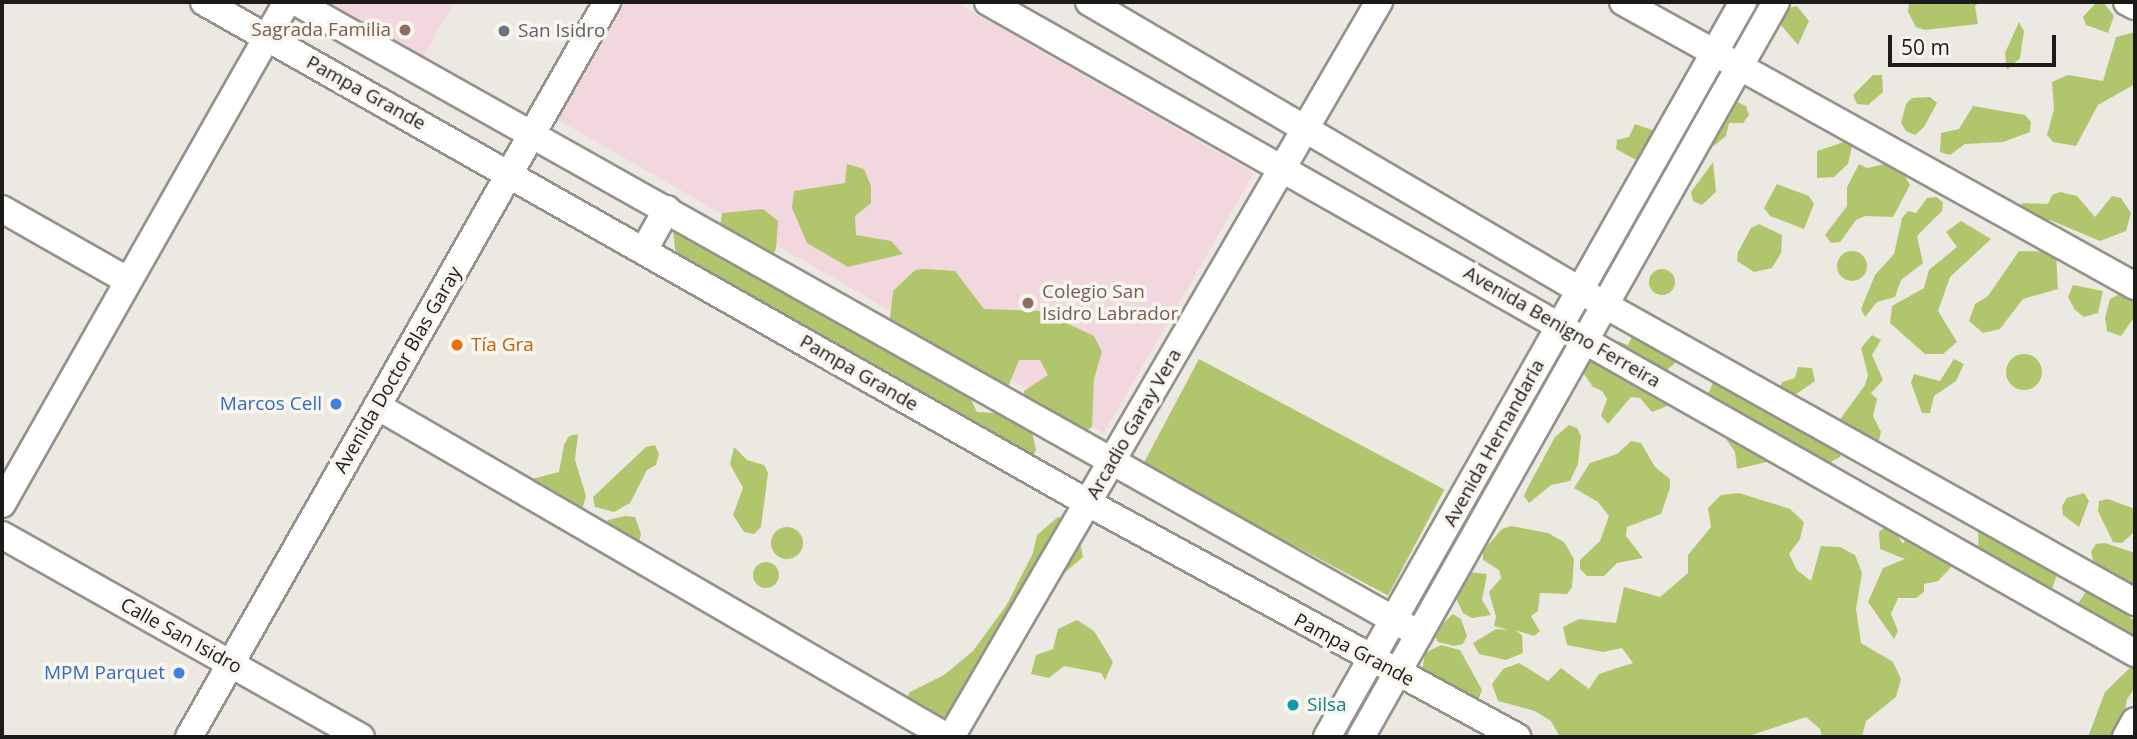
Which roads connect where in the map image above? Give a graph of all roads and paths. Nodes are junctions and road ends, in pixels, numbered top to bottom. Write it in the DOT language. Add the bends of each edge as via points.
graph roads {
  1 [pos="204,2"];
  2 [pos="287,2"];
  3 [pos="296,2"];
  4 [pos="607,2"];
  5 [pos="988,2"];
  6 [pos="1089,2"];
  7 [pos="1379,2"];
  8 [pos="1623,2"];
  9 [pos="1742,2"];
  10 [pos="1776,2"];
  11 [pos="2127,2"];
  12 [pos="2135,6"];
  13 [pos="267,37"];
  14 [pos="1714,53"];
  15 [pos="1739,67"];
  16 [pos="1307,127"];
  17 [pos="533,133"];
  18 [pos="1283,168"];
  19 [pos="510,173"];
  20 [pos="2,209"];
  21 [pos="667,209"];
  22 [pos="644,250"];
  23 [pos="127,280"];
  24 [pos="2135,286"];
  25 [pos="1579,290"];
  26 [pos="1605,305"];
  27 [pos="1560,325"];
  28 [pos="1585,340"];
  29 [pos="377,406"];
  30 [pos="1112,461"];
  31 [pos="1088,503"];
  32 [pos="2,505"];
  33 [pos="2,535"];
  34 [pos="2135,602"];
  35 [pos="1394,620"];
  36 [pos="1419,634"];
  37 [pos="2135,653"];
  38 [pos="1371,660"];
  39 [pos="231,664"];
  40 [pos="1397,673"];
  41 [pos="2135,721"];
  42 [pos="189,737"];
  43 [pos="361,737"];
  44 [pos="949,737"];
  45 [pos="1327,737"];
  46 [pos="1361,737"];
  47 [pos="1517,737"];
  48 [pos="2126,737"];
  1 -- 13 [label="street, Pampa Grande"];
  2 -- 13 [label="street"];
  3 -- 17 [label="street"];
  4 -- 17 [label="street, Avenida Doctor Blas Garay"];
  5 -- 18 [label="street, Avenida Benigno Ferreira"];
  6 -- 16 [label="street, Avenida Benigno Ferreira"];
  7 -- 16 [label="street, Arcadio Garay Vera"];
  8 -- 14 [label="street"];
  9 -- 14 [label="street, Avenida Hernandaria"];
  10 -- 15 [label="street, Avenida Hernandaria"];
  11 -- 12 [label="street"];
  13 -- 19 [label="street, Pampa Grande"];
  13 -- 23 [label="street"];
  14 -- 15 [label="street"];
  14 -- 25 [label="street, Avenida Hernandaria"];
  15 -- 24 [label="street"];
  15 -- 26 [label="street, Avenida Hernandaria"];
  16 -- 18 [label="street, Arcadio Garay Vera"];
  16 -- 25 [label="street, Avenida Benigno Ferreira"];
  17 -- 19 [label="street, Avenida Doctor Blas Garay"];
  17 -- 21 [label="street"];
  18 -- 27 [label="street, Avenida Benigno Ferreira"];
  18 -- 30 [label="street, Arcadio Garay Vera"];
  19 -- 22 [label="street, Pampa Grande"];
  19 -- 29 [label="street, Avenida Doctor Blas Garay"];
  20 -- 23 [label="street"];
  21 -- 22 [label="street"];
  21 -- 30 [label="street"];
  22 -- 31 [label="street, Pampa Grande"];
  23 -- 32 [label="street"];
  25 -- 26 [label="street, Avenida Benigno Ferreira"];
  25 -- 27 [label="street, Avenida Hernandaria"];
  26 -- 28 [label="street, Avenida Hernandaria"];
  26 -- 34 [label="street, Avenida Benigno Ferreira"];
  27 -- 28 [label="street, Avenida Benigno Ferreira"];
  27 -- 35 [label="street, Avenida Hernandaria"];
  28 -- 36 [label="street, Avenida Hernandaria"];
  28 -- 37 [label="street, Avenida Benigno Ferreira"];
  29 -- 39 [label="street, Avenida Doctor Blas Garay"];
  29 -- 44 [label="street"];
  30 -- 31 [label="street, Arcadio Garay Vera"];
  30 -- 35 [label="street"];
  31 -- 38 [label="street, Pampa Grande"];
  31 -- 44 [label="street, Arcadio Garay Vera"];
  33 -- 39 [label="street, Calle San Isidro"];
  35 -- 36 [label="street"];
  35 -- 38 [label="street, Avenida Hernandaria"];
  36 -- 40 [label="street, Avenida Hernandaria"];
  38 -- 40 [label="street, Pampa Grande"];
  38 -- 45 [label="street, Avenida Hernandaria"];
  39 -- 42 [label="street, Avenida Doctor Blas Garay"];
  39 -- 43 [label="street, Calle San Isidro"];
  40 -- 46 [label="street, Avenida Hernandaria"];
  40 -- 47 [label="street, Pampa Grande"];
  41 -- 48 [label="street"];
}
